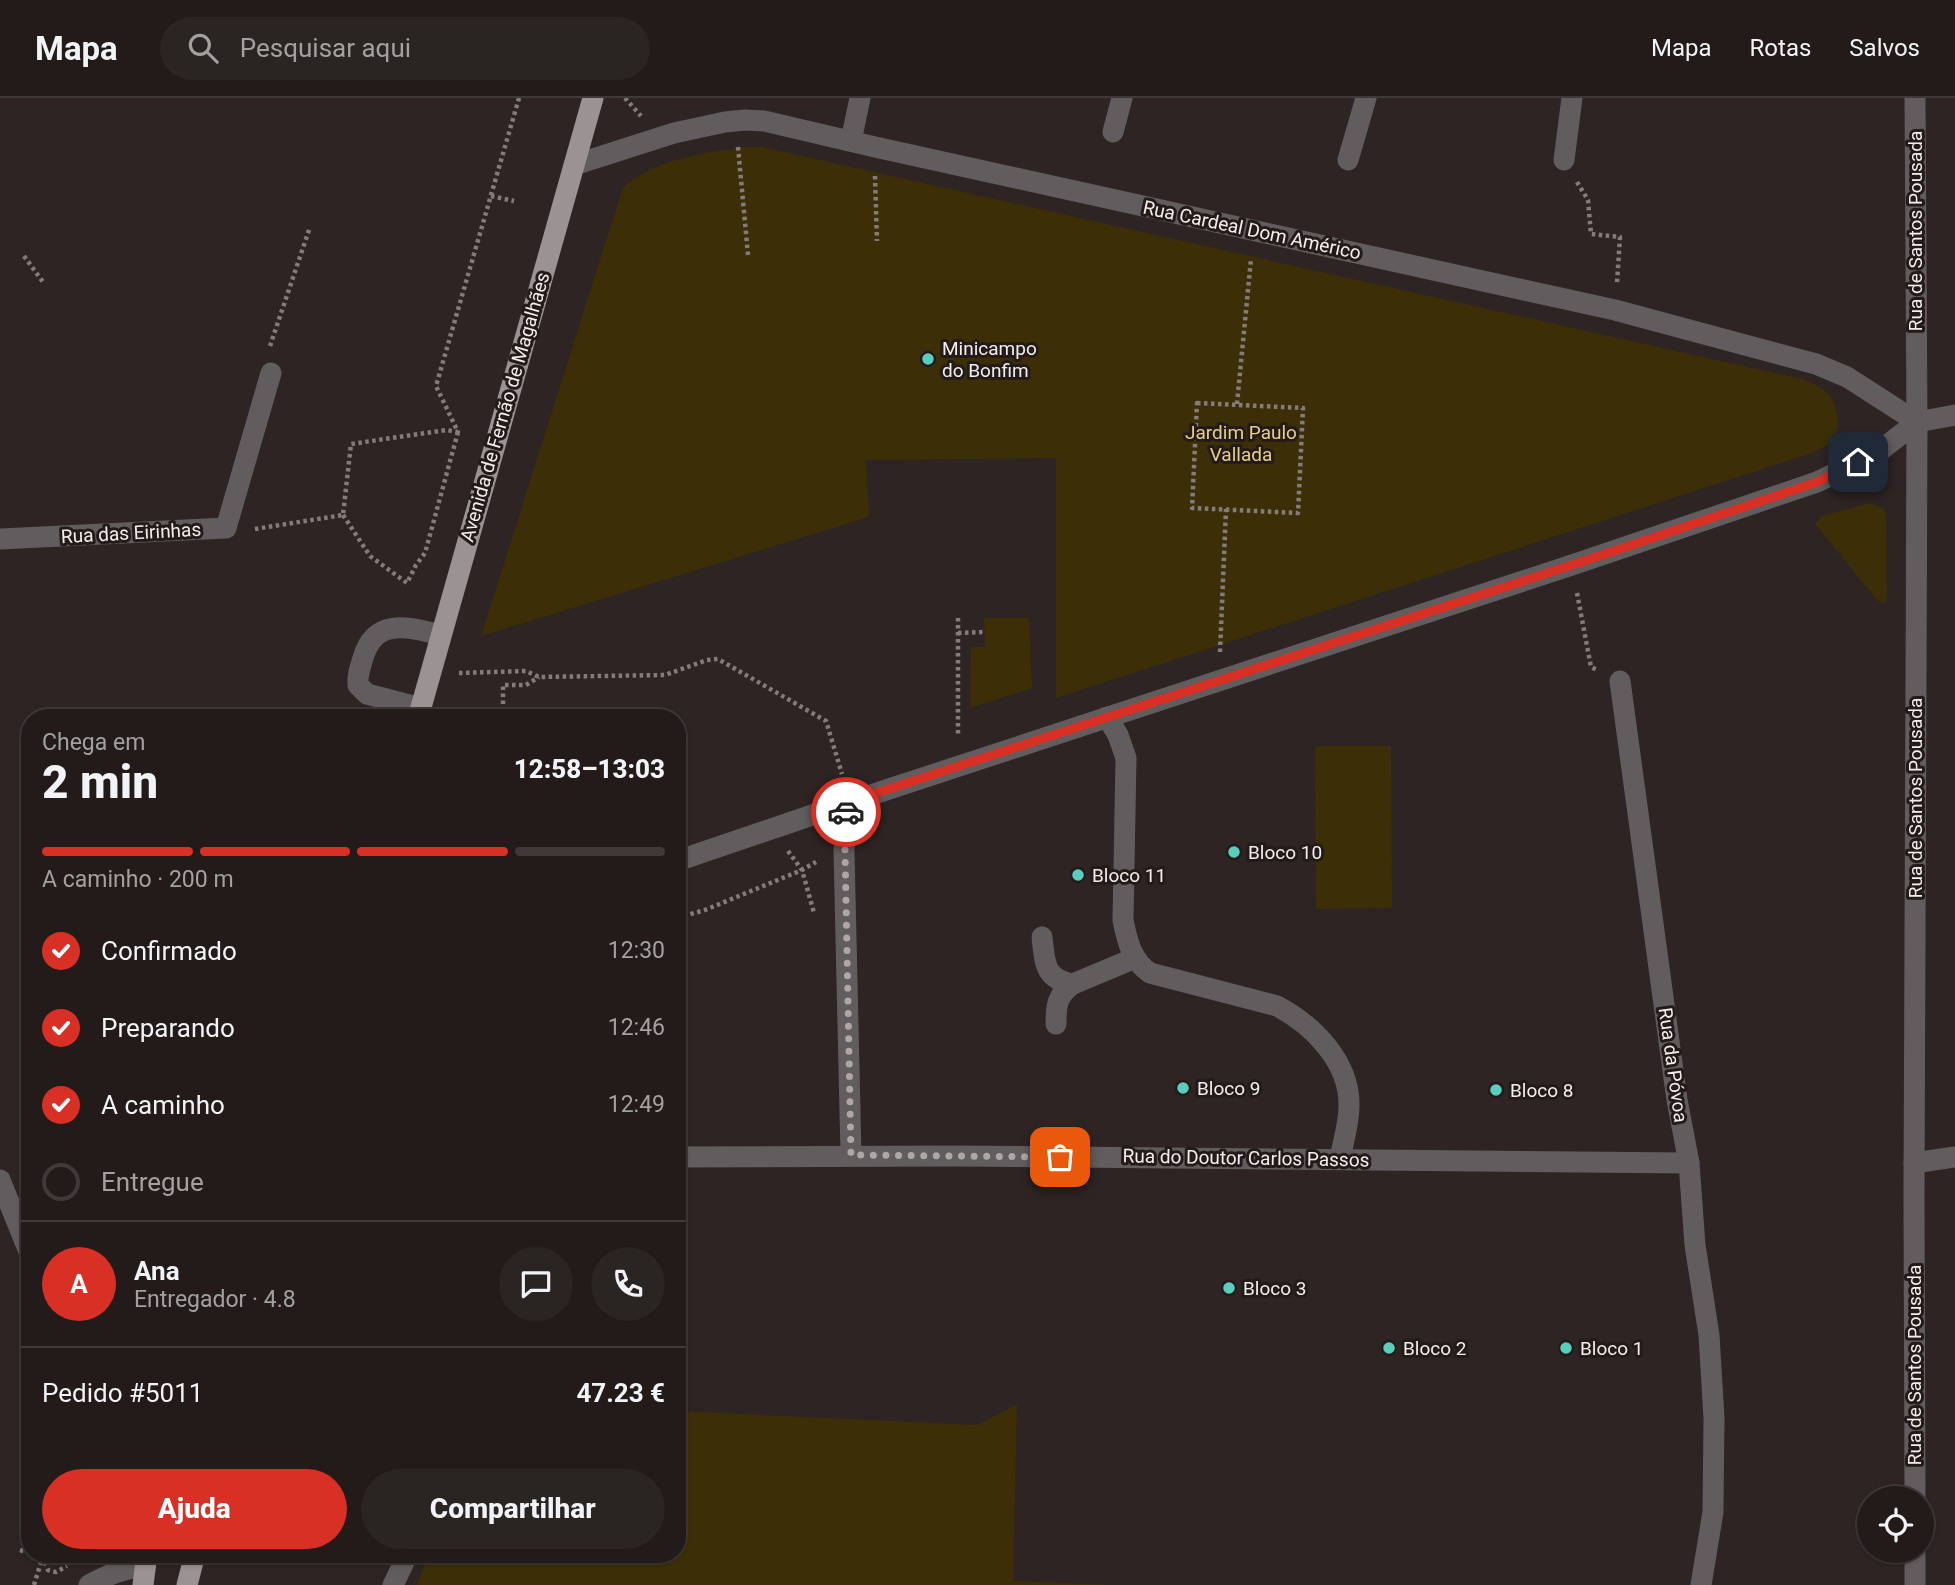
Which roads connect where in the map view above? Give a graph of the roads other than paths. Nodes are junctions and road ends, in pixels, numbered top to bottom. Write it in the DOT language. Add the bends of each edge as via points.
graph roads {
  1 [pos="593,98"];
  2 [pos="860,98"];
  3 [pos="1122,98"];
  4 [pos="1366,98"];
  5 [pos="1572,98"];
  6 [pos="1915,98"];
  7 [pos="1113,132"];
  8 [pos="851,141"];
  9 [pos="1348,160"];
  10 [pos="1564,160"];
  11 [pos="574,165"];
  12 [pos="271,373"];
  13 [pos="1955,415"];
  14 [pos="1917,422"];
  15 [pos="0,539"];
  16 [pos="441,635"];
  17 [pos="1620,681"];
  18 [pos="408,709"];
  19 [pos="420,709"];
  20 [pos="1107,717"];
  21 [pos="846,803"];
  22 [pos="686,858"];
  23 [pos="1042,937"];
  24 [pos="1135,958"];
  25 [pos="1073,984"];
  26 [pos="1056,1024"];
  27 [pos="851,1155"];
  28 [pos="686,1157"];
  29 [pos="1955,1157"];
  30 [pos="1340,1159"];
  31 [pos="1689,1163"];
  32 [pos="1914,1163"];
  33 [pos="0,1180"];
  34 [pos="21,1232"];
  35 [pos="1915,1486"];
  36 [pos="193,1563"];
  37 [pos="404,1563"];
  38 [pos="1915,1563"];
  39 [pos="145,1568"];
  40 [pos="89,1585"];
  41 [pos="187,1585"];
  42 [pos="393,1585"];
  43 [pos="1701,1585"];
  44 [pos="1915,1585"];
  1 -- 11 [label="main road, Avenida de Fernão de Magalhães"];
  2 -- 8 [label="street"];
  3 -- 7 [label="street"];
  4 -- 9 [label="street"];
  5 -- 10 [label="street"];
  6 -- 14 [label="street, Rua de Santos Pousada"];
  8 -- 11 [label="street, Rua Cardeal Dom Américo" via="764,121 736,121 674,133"];
  8 -- 14 [label="street, Rua Cardeal Dom Américo" via="1615,310 1824,367"];
  11 -- 16 [label="main road, Avenida de Fernão de Magalhães"];
  12 -- 15 [label="street, Rua das Eirinhas" via="226,528"];
  13 -- 14 [label="street"];
  14 -- 20 [label="street" via="1877,453 1817,482"];
  14 -- 32 [label="street, Rua de Santos Pousada"];
  16 -- 18 [label="street" via="400,627 370,640 358,685 367,694"];
  16 -- 19 [label="main road, Avenida de Fernão de Magalhães"];
  17 -- 31 [label="street, Rua da Póvoa" via="1676,1100"];
  20 -- 21 [label="street"];
  20 -- 24 [label="street" via="1126,758 1124,920"];
  21 -- 22 [label="street"];
  21 -- 27 [label="street"];
  23 -- 25 [label="street" via="1049,973 1058,982"];
  24 -- 25 [label="street"];
  24 -- 30 [label="street" via="1150,973 1277,1006 1317,1036 1339,1065 1349,1094"];
  25 -- 26 [label="street" via="1056,1001"];
  27 -- 28 [label="street, Rua do Doutor Carlos Passos"];
  27 -- 30 [label="street, Rua do Doutor Carlos Passos"];
  29 -- 32 [label="street"];
  30 -- 31 [label="street, Rua do Doutor Carlos Passos"];
  31 -- 43 [label="street, Rua da Póvoa" via="1714,1418 1713,1512"];
  32 -- 35 [label="street, Rua de Santos Pousada"];
  33 -- 34 [label="street"];
  36 -- 41 [label="main road"];
  37 -- 42 [label="street"];
  38 -- 44 [label="street"];
  39 -- 40 [label="street" via="128,1567"];
}
